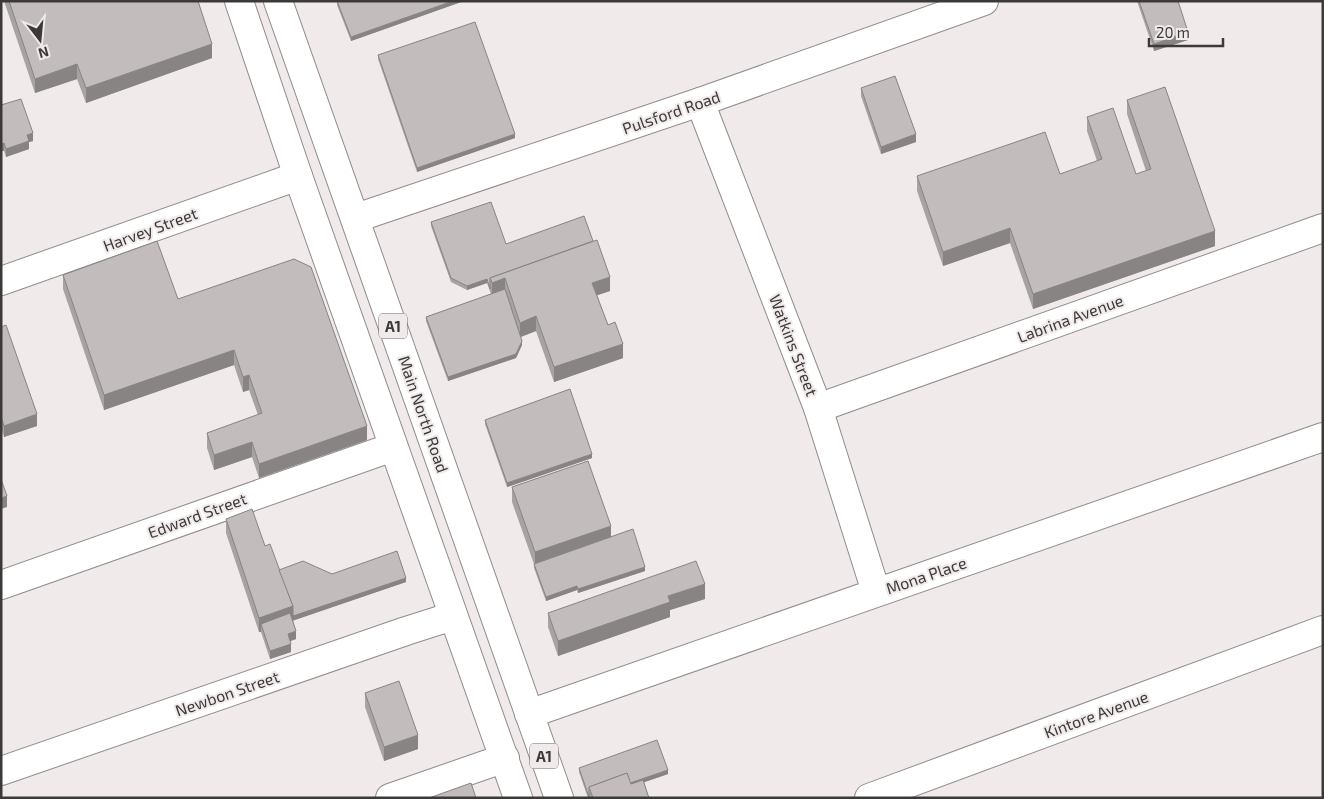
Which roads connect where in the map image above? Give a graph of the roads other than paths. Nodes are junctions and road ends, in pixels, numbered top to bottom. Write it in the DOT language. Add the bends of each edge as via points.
graph roads {
  1 [pos="239,1"];
  2 [pos="278,1"];
  3 [pos="984,1"];
  4 [pos="700,102"];
  5 [pos="336,164"];
  6 [pos="298,176"];
  7 [pos="356,218"];
  8 [pos="1323,228"];
  9 [pos="319,233"];
  10 [pos="1,281"];
  11 [pos="818,408"];
  12 [pos="430,433"];
  13 [pos="1323,436"];
  14 [pos="393,447"];
  15 [pos="1,585"];
  16 [pos="876,592"];
  17 [pos="491,603"];
  18 [pos="454,616"];
  19 [pos="1323,630"];
  20 [pos="529,714"];
  21 [pos="505,758"];
  22 [pos="1,771"];
  23 [pos="390,798"];
  24 [pos="518,798"];
  25 [pos="559,798"];
  26 [pos="870,798"];
  1 -- 6 [label="main road, A1"];
  2 -- 5 [label="main road, Main North Road / A1"];
  3 -- 4 [label="main road, Pulsford Road"];
  4 -- 7 [label="main road, Pulsford Road"];
  4 -- 11 [label="main road, Watkins Street"];
  5 -- 6 [label="main road, Harvey Street"];
  5 -- 7 [label="main road, Main North Road / A1"];
  6 -- 9 [label="main road, A1"];
  6 -- 10 [label="main road, Harvey Street"];
  7 -- 9 [label="main road, Pulsford Road"];
  7 -- 12 [label="main road, Main North Road / A1"];
  8 -- 11 [label="main road, Labrina Avenue"];
  9 -- 14 [label="main road, A1"];
  11 -- 16 [label="main road, Watkins Street"];
  12 -- 14 [label="main road, Edward Street"];
  12 -- 17 [label="main road, Main North Road / A1"];
  13 -- 16 [label="main road, Mona Place"];
  14 -- 15 [label="main road, Edward Street"];
  14 -- 18 [label="main road, A1"];
  16 -- 20 [label="main road, Mona Place"];
  17 -- 18 [label="main road, Newbon Street"];
  17 -- 20 [label="main road, Main North Road / A1"];
  18 -- 21 [label="main road, A1"];
  18 -- 22 [label="main road, Newbon Street"];
  19 -- 26 [label="main road, Kintore Avenue"];
  20 -- 25 [label="main road, Main North Road / A1"];
  21 -- 23 [label="main road"];
  21 -- 24 [label="main road, A1"];
}
